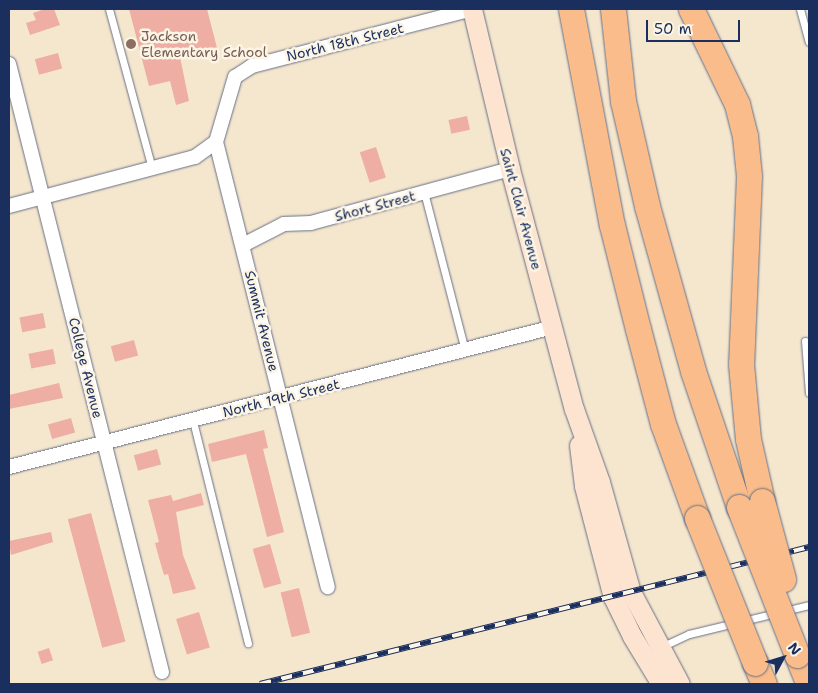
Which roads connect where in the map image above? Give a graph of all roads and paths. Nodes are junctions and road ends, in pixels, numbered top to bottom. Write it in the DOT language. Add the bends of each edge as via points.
graph roads {
  1 [pos="109,9"];
  2 [pos="473,9"];
  3 [pos="691,9"];
  4 [pos="800,9"];
  5 [pos="613,12"];
  6 [pos="572,17"];
  7 [pos="809,42"];
  8 [pos="9,64"];
  9 [pos="216,142"];
  10 [pos="152,168"];
  11 [pos="510,169"];
  12 [pos="424,192"];
  13 [pos="43,197"];
  14 [pos="9,206"];
  15 [pos="243,245"];
  16 [pos="553,327"];
  17 [pos="805,341"];
  18 [pos="465,350"];
  19 [pos="809,393"];
  20 [pos="281,399"];
  21 [pos="193,420"];
  22 [pos="105,442"];
  23 [pos="9,467"];
  24 [pos="750,504"];
  25 [pos="328,587"];
  26 [pos="809,604"];
  27 [pos="248,643"];
  28 [pos="650,651"];
  29 [pos="162,672"];
  30 [pos="759,673"];
  31 [pos="661,684"];
  32 [pos="680,684"];
  33 [pos="809,684"];
  1 -- 10 [label="lane"];
  2 -- 9 [label="street, North 18th Street" via="252,66 235,77"];
  2 -- 11 [label="main road, Saint Clair Avenue"];
  3 -- 24 [label="highway" via="737,104 745,136 748,185 741,364"];
  4 -- 7 [label="lane"];
  5 -- 24 [label="highway" via="623,100 665,277 693,371"];
  6 -- 30 [label="highway, bridge" via="612,225 663,424"];
  8 -- 13 [label="street, College Avenue"];
  9 -- 10 [label="street" via="195,157"];
  9 -- 15 [label="street, Summit Avenue"];
  10 -- 13 [label="street"];
  11 -- 12 [label="street, Short Street"];
  11 -- 16 [label="main road, Saint Clair Avenue"];
  12 -- 15 [label="street, Short Street" via="310,223 284,224"];
  12 -- 18 [label="lane"];
  13 -- 14 [label="street"];
  13 -- 22 [label="street, College Avenue"];
  15 -- 20 [label="street, Summit Avenue"];
  16 -- 18 [label="street, North 19th Street"];
  16 -- 28 [label="main road, Saint Clair Avenue" via="574,409 600,482"];
  17 -- 19 [label="lane"];
  18 -- 20 [label="street, North 19th Street"];
  20 -- 21 [label="street, North 19th Street"];
  20 -- 25 [label="street, Summit Avenue"];
  21 -- 22 [label="street, North 19th Street"];
  21 -- 27 [label="lane"];
  22 -- 23 [label="street, North 19th Street"];
  22 -- 29 [label="street, College Avenue"];
  24 -- 33 [label="highway, bridge" via="791,605 797,655"];
  26 -- 28 [label="lane" via="689,634"];
  28 -- 31 [label="main road, Saint Clair Avenue"];
  28 -- 32 [label="main road, Saint Clair Avenue"];
}
